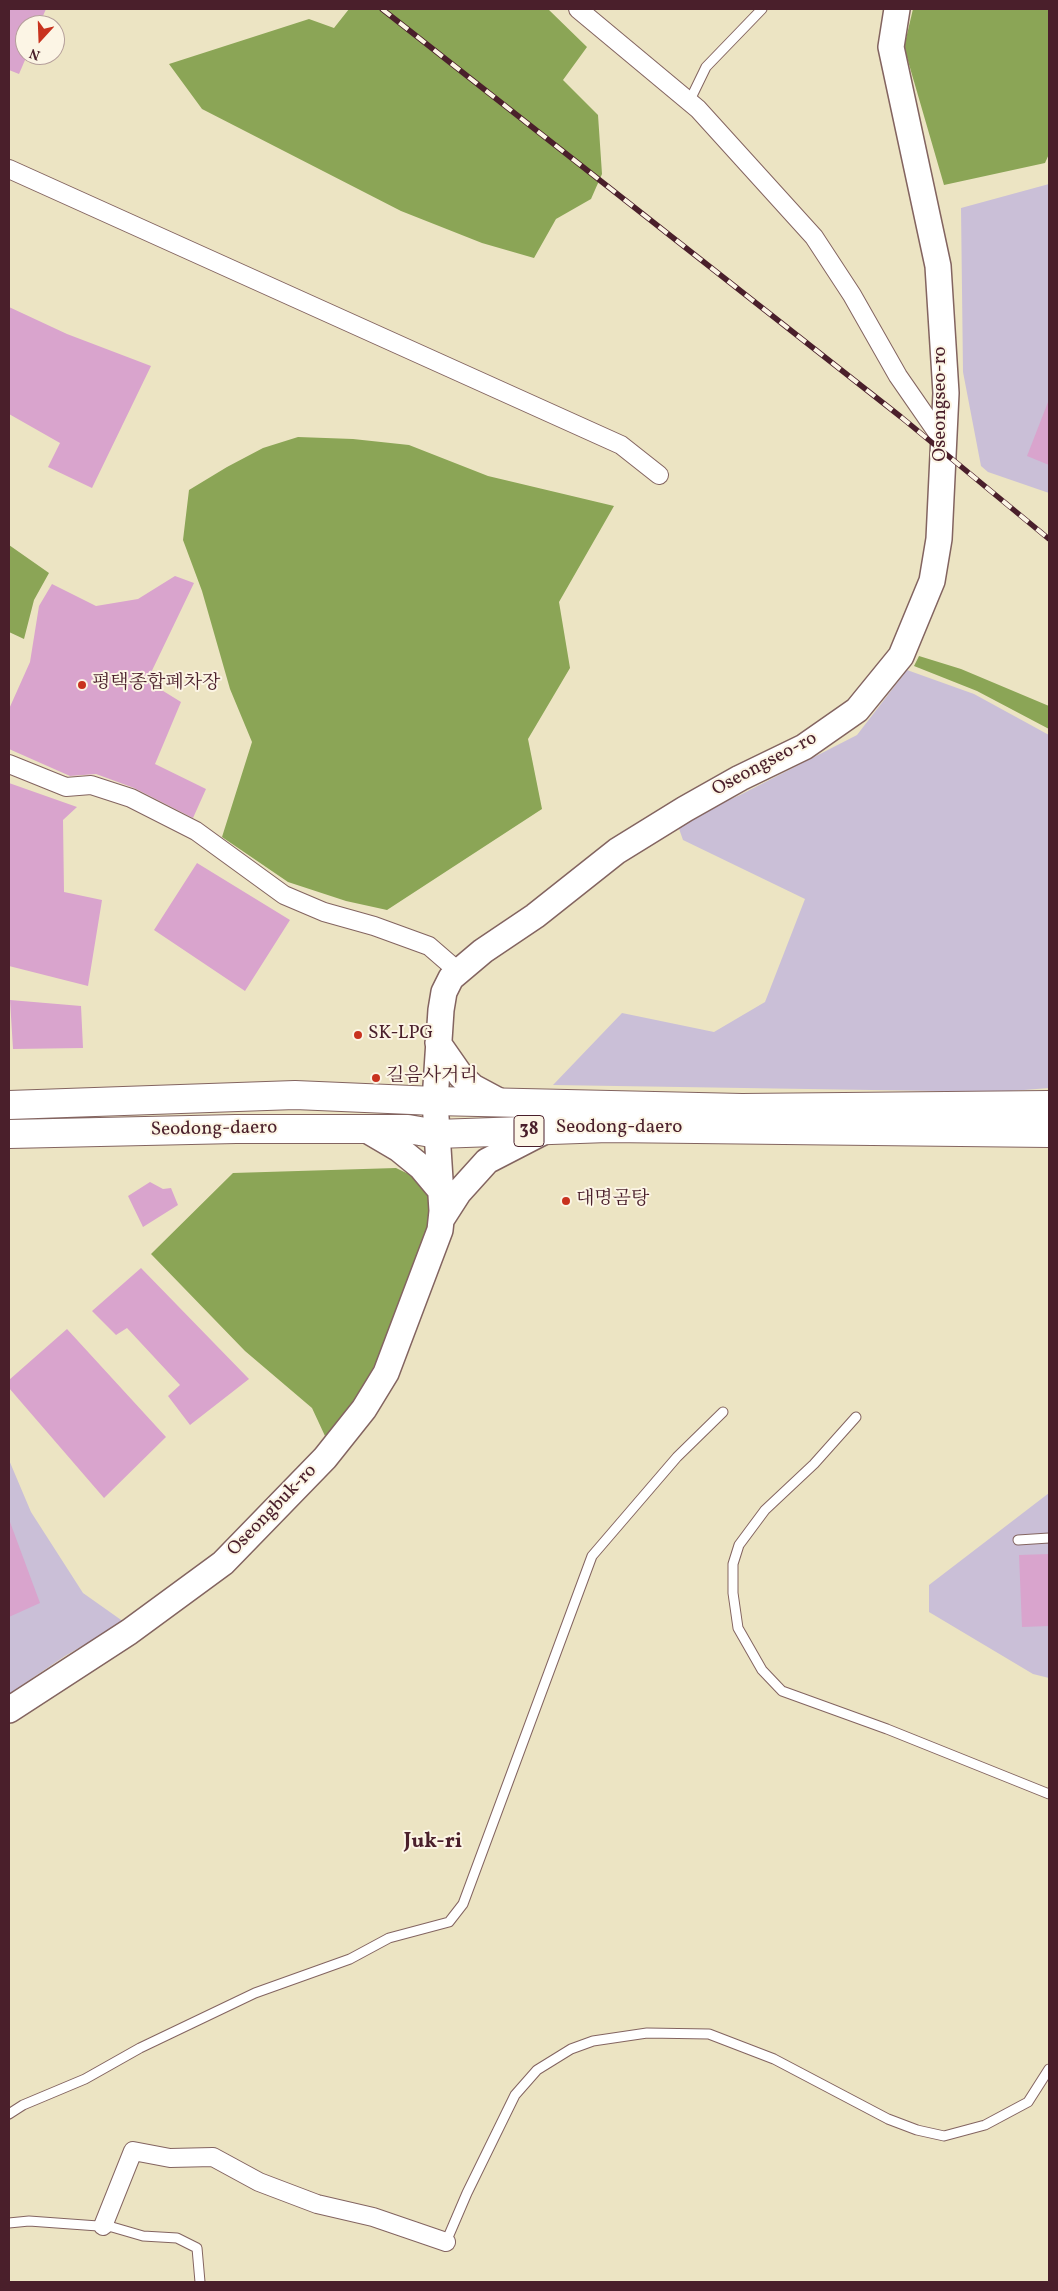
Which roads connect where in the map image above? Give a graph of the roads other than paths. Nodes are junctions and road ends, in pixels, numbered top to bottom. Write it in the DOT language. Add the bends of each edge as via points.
graph roads {
  1 [pos="578,9"];
  2 [pos="762,9"];
  3 [pos="897,9"];
  4 [pos="689,102"];
  5 [pos="9,169"];
  6 [pos="943,440"];
  7 [pos="659,475"];
  8 [pos="9,764"];
  9 [pos="458,972"];
  10 [pos="438,1043"];
  11 [pos="435,1101"];
  12 [pos="501,1102"];
  13 [pos="9,1105"];
  14 [pos="1049,1106"];
  15 [pos="366,1129"];
  16 [pos="547,1130"];
  17 [pos="1049,1133"];
  18 [pos="9,1134"];
  19 [pos="437,1134"];
  20 [pos="441,1191"];
  21 [pos="441,1225"];
  22 [pos="723,1412"];
  23 [pos="856,1417"];
  24 [pos="1049,1538"];
  25 [pos="1018,1540"];
  26 [pos="9,1710"];
  27 [pos="1049,1794"];
  28 [pos="1049,2069"];
  29 [pos="9,2114"];
  30 [pos="9,2223"];
  31 [pos="103,2226"];
  32 [pos="446,2242"];
  33 [pos="200,2282"];
  1 -- 4 [label="street"];
  2 -- 4 [label="lane" via="706,67"];
  3 -- 6 [label="street, Oseongseo-ro" via="891,47 938,266 946,393"];
  4 -- 6 [label="street" via="814,237 852,295 898,376"];
  5 -- 7 [label="street" via="621,445"];
  6 -- 9 [label="street, Oseongseo-ro" via="939,539 932,581 901,656 857,710 804,747 685,808 617,851"];
  8 -- 9 [label="street" via="66,786 91,785 131,798 196,831 284,895 324,912 430,946"];
  9 -- 10 [label="street, Oseongseo-ro" via="444,992"];
  10 -- 11 [label="street, Oseongseo-ro"];
  10 -- 12 [label="street" via="467,1082"];
  11 -- 12 [label="main road, Seodong-daero / 38"];
  11 -- 13 [label="main road, Seodong-daero / 38" via="294,1095"];
  11 -- 19 [label="street, Oseongseo-ro"];
  12 -- 14 [label="main road, Seodong-daero / 38" via="742,1108"];
  15 -- 18 [label="main road, Seodong-daero / 38"];
  15 -- 19 [label="main road, Seodong-daero / 38"];
  15 -- 20 [label="street" via="421,1166"];
  16 -- 17 [label="main road, Seodong-daero / 38"];
  16 -- 19 [label="main road, Seodong-daero / 38"];
  16 -- 21 [label="street" via="487,1161 459,1192"];
  19 -- 20 [label="street, Oseongseo-ro"];
  20 -- 21 [label="street, Oseongseo-ro"];
  21 -- 26 [label="street, Oseongbuk-ro" via="386,1373 364,1409 325,1458 223,1563 129,1632"];
  22 -- 29 [label="lane" via="677,1457 592,1556 463,1904 449,1922 389,1938 350,1959 255,1993"];
  23 -- 27 [label="lane" via="814,1464 765,1510 739,1545 733,1564 738,1628 762,1670 782,1691 896,1732"];
  24 -- 25 [label="lane"];
  28 -- 32 [label="lane" via="1028,2102 985,2125 944,2136 888,2119 774,2059 708,2034 647,2033 593,2041 572,2049 537,2070 515,2095"];
  30 -- 31 [label="lane" via="29,2221"];
  31 -- 32 [label="street" via="133,2151 170,2158 213,2157 259,2182 317,2204 373,2217"];
  31 -- 33 [label="lane" via="143,2236 177,2238 197,2248"];
}
